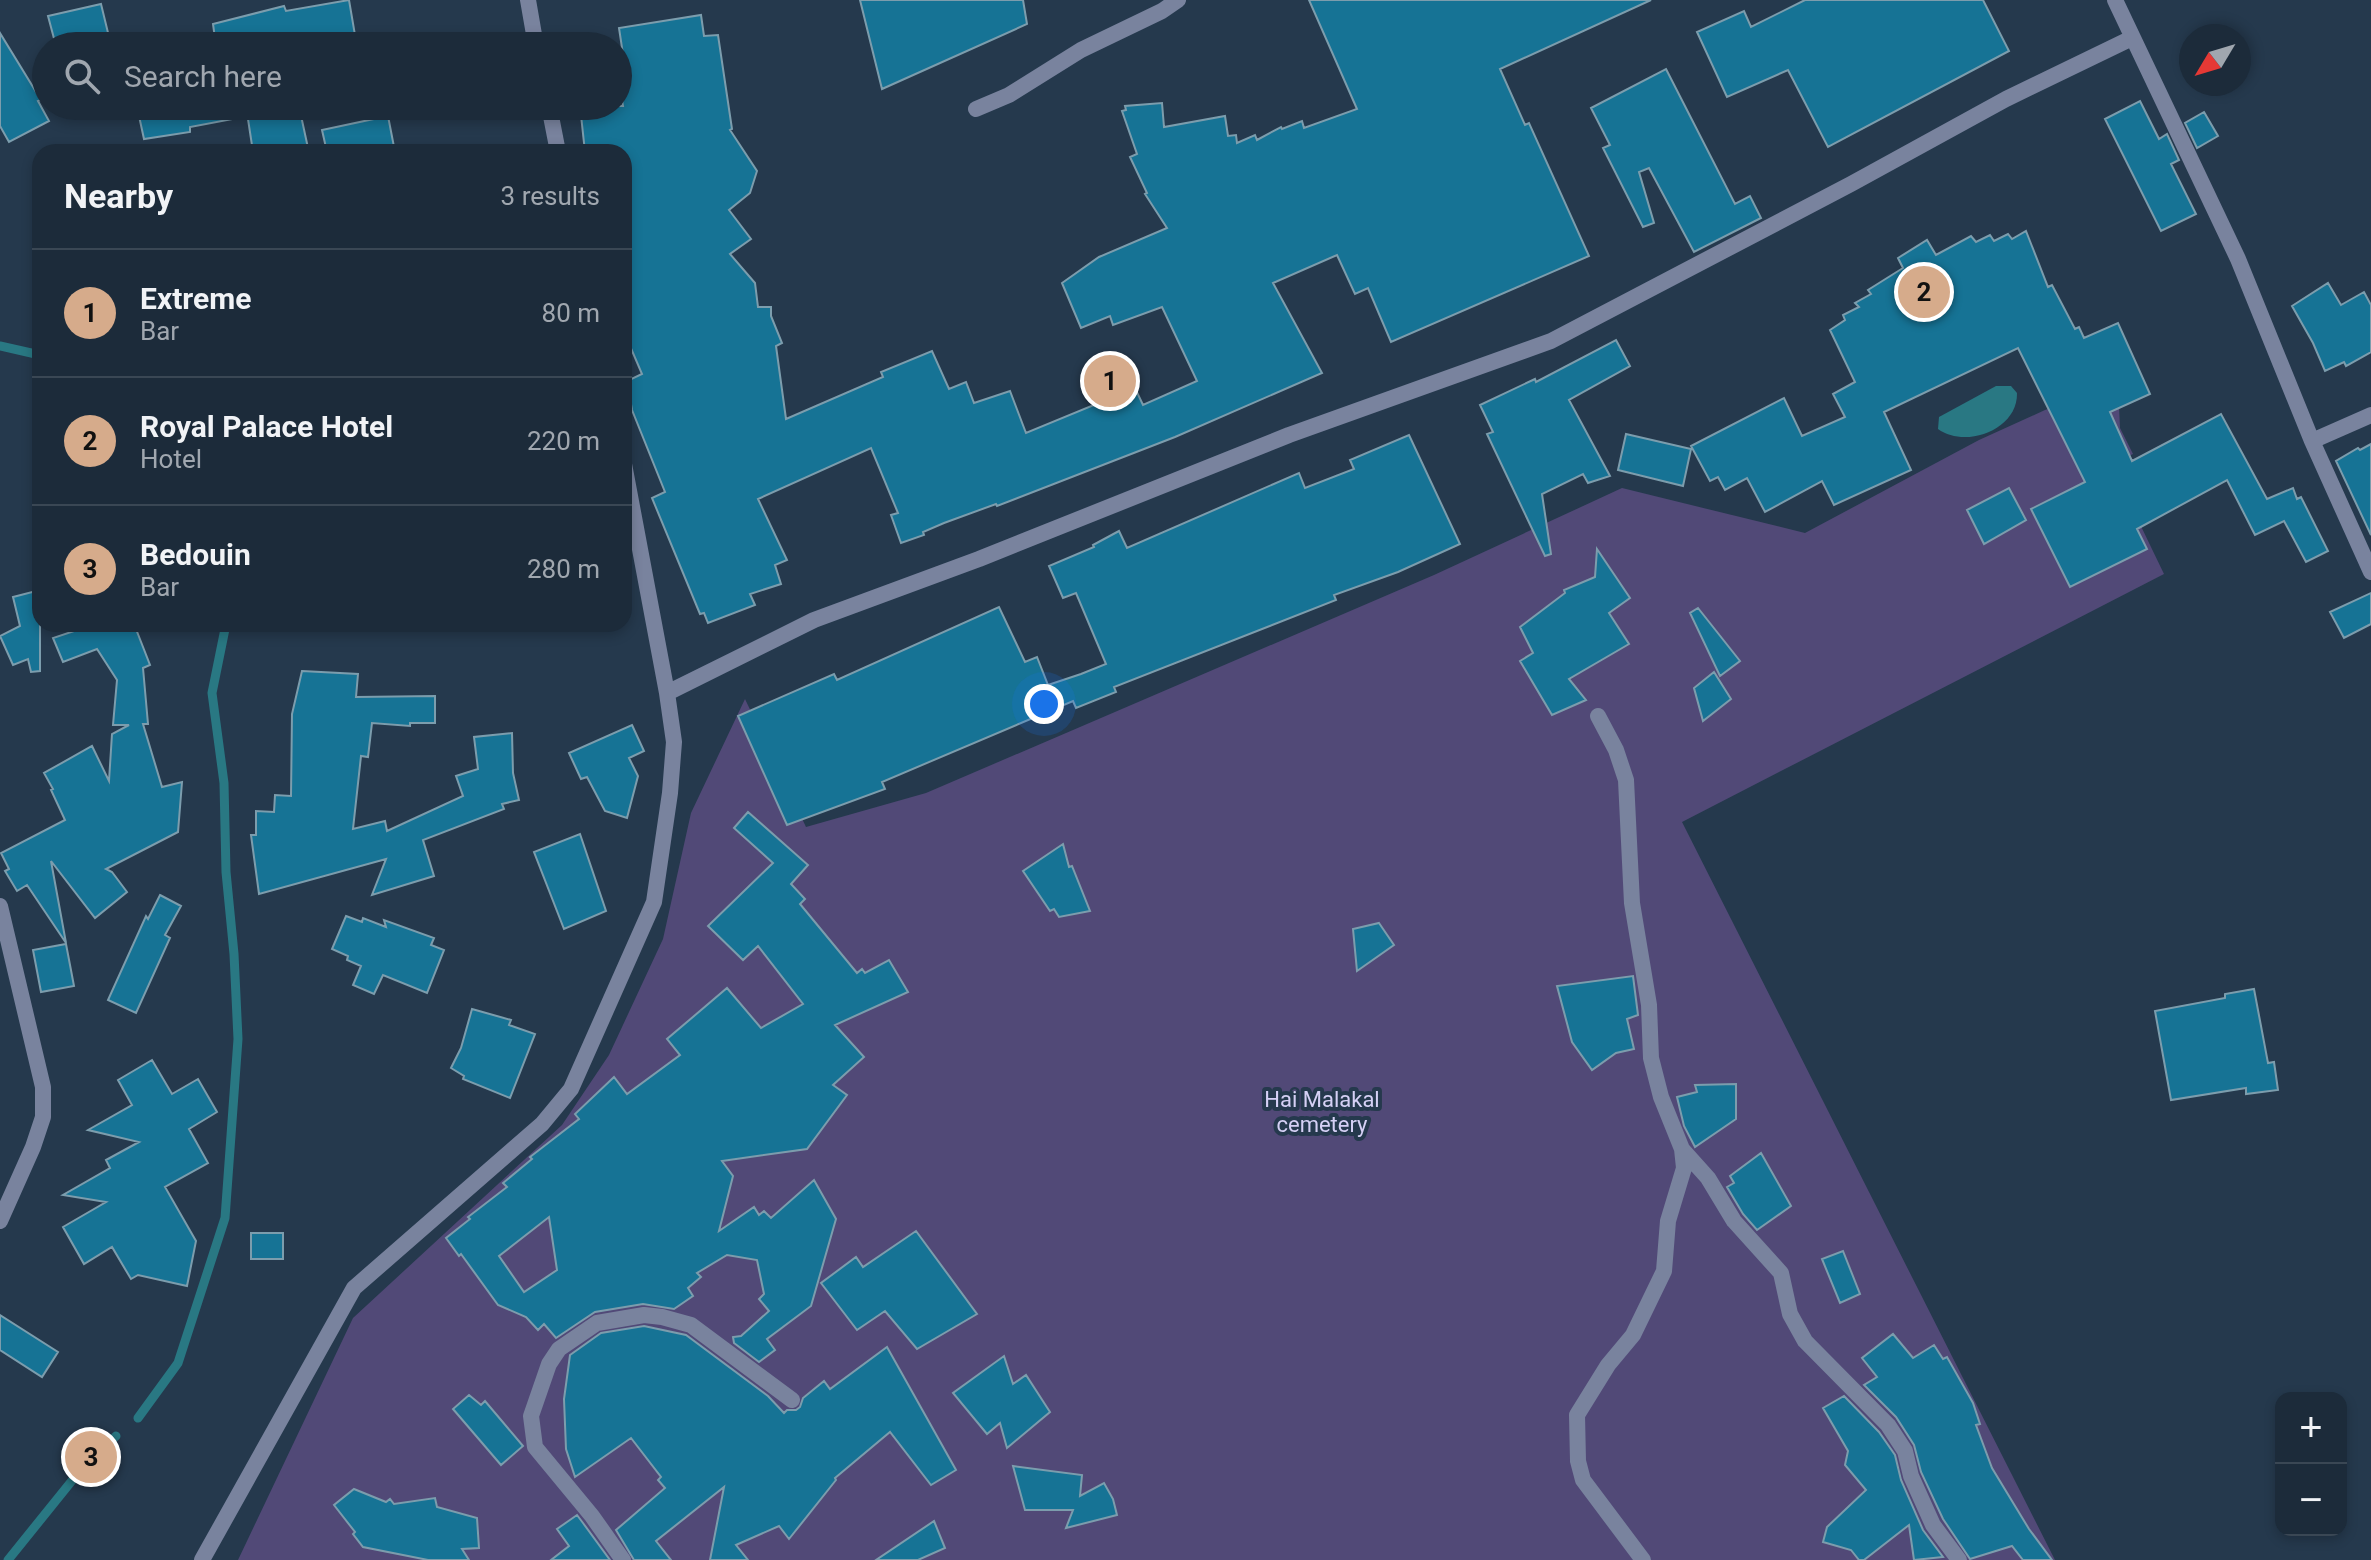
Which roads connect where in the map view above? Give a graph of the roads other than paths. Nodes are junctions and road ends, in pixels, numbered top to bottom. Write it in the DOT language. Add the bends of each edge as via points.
graph roads {
  1 [pos="528,0"];
  2 [pos="1178,0"];
  3 [pos="2115,0"];
  4 [pos="534,32"];
  5 [pos="2132,38"];
  6 [pos="976,109"];
  7 [pos="552,120"];
  8 [pos="556,144"];
  9 [pos="2371,415"];
  10 [pos="2312,441"];
  11 [pos="632,507"];
  12 [pos="2371,572"];
  13 [pos="667,693"];
  14 [pos="1598,716"];
  15 [pos="0,906"];
  16 [pos="1682,1149"];
  17 [pos="0,1221"];
  18 [pos="792,1400"];
  19 [pos="202,1560"];
  20 [pos="623,1560"];
  21 [pos="1643,1560"];
  22 [pos="1959,1560"];
  1 -- 4 [label="street"];
  2 -- 6 [label="street"];
  3 -- 5 [label="street"];
  5 -- 10 [label="street" via="2238,259"];
  5 -- 13 [label="street" via="2006,99 1551,341 1289,435 814,620"];
  7 -- 8 [label="street"];
  9 -- 10 [label="street"];
  10 -- 12 [label="street"];
  11 -- 13 [label="street"];
  13 -- 19 [label="street" via="674,742 654,902 571,1089 542,1124 354,1288"];
  14 -- 16 [label="street" via="1626,780 1632,903 1649,1005 1651,1058"];
  15 -- 17 [label="street" via="43,1087 43,1117"];
  16 -- 21 [label="street" via="1684,1168 1668,1221 1664,1271 1633,1335 1577,1415 1583,1480"];
  16 -- 22 [label="street" via="1708,1178 1734,1221 1781,1273 1790,1314 1805,1341 1888,1425 1905,1451 1933,1525"];
  18 -- 20 [label="street" via="691,1325 662,1317 597,1323 559,1349 531,1416 535,1447"];
}
